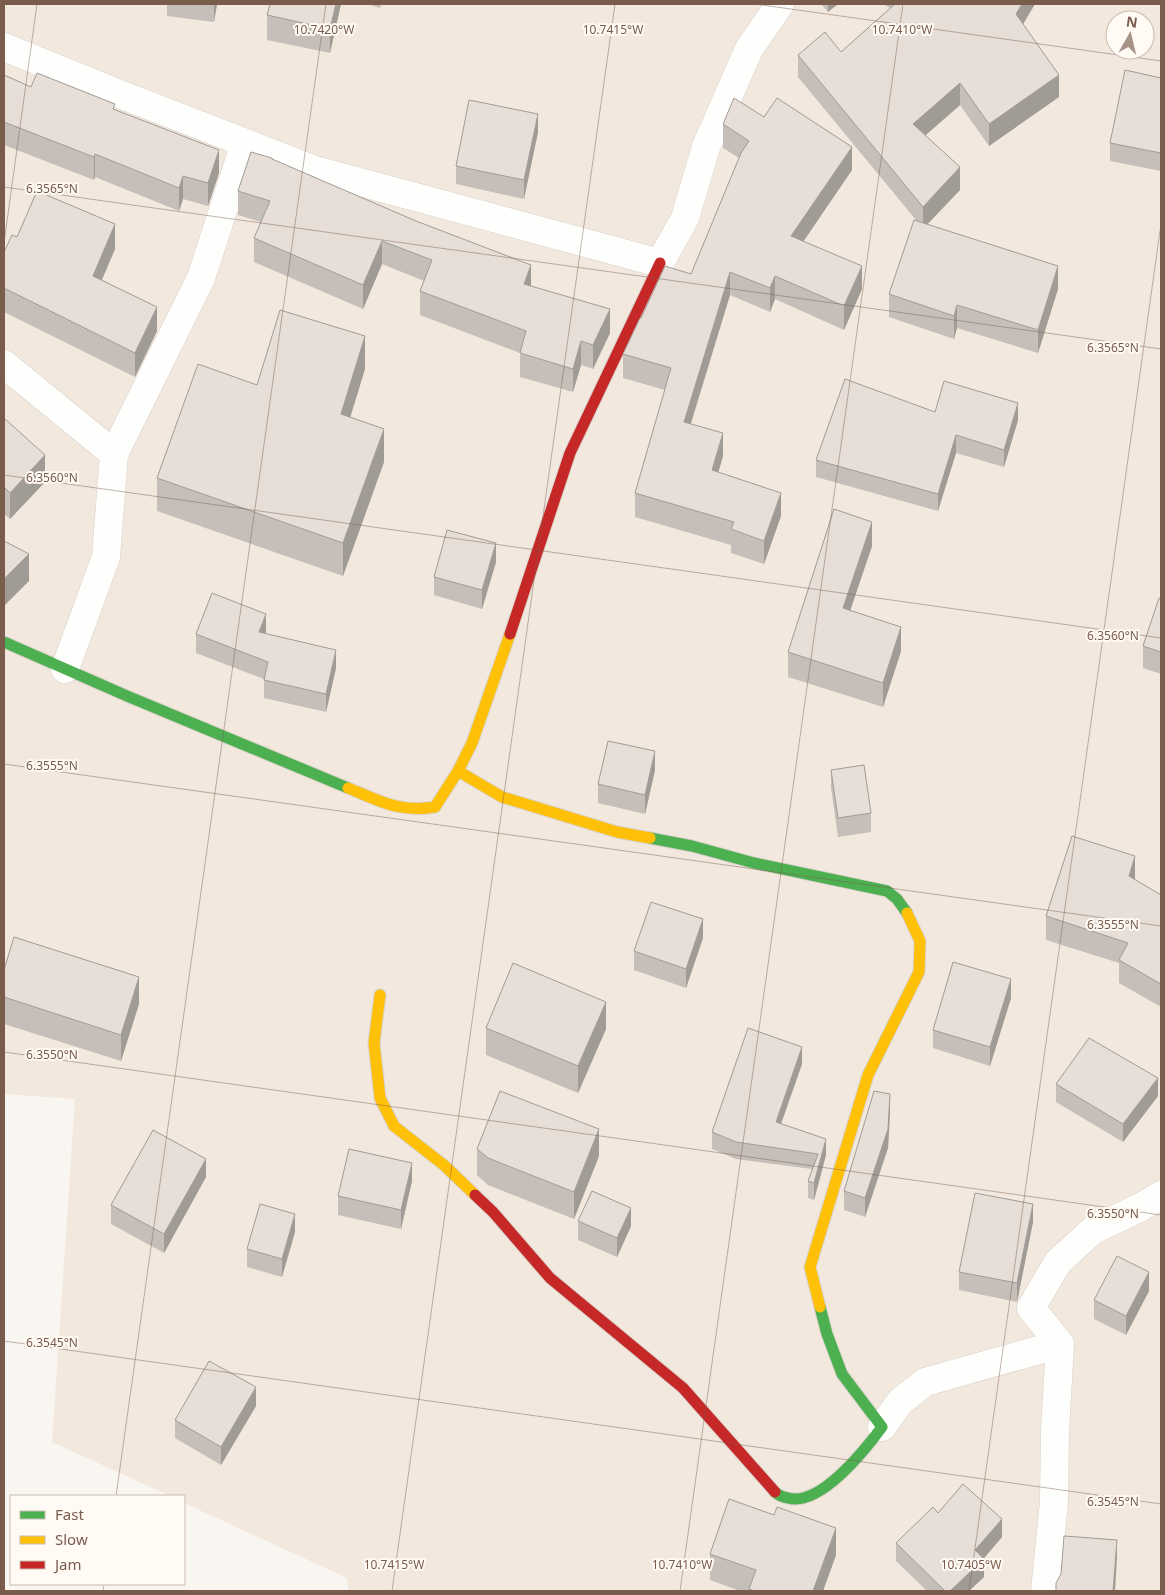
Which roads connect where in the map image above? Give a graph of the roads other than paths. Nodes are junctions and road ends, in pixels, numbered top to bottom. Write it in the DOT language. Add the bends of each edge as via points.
graph roads {
  1 [pos="780,4"];
  2 [pos="4,47"];
  3 [pos="245,143"];
  4 [pos="660,263"];
  5 [pos="4,364"];
  6 [pos="114,454"];
  7 [pos="4,642"];
  8 [pos="65,669"];
  9 [pos="458,771"];
  10 [pos="380,995"];
  11 [pos="1161,1195"];
  12 [pos="1060,1344"];
  13 [pos="882,1427"];
  14 [pos="1046,1591"];
  1 -- 4 [label="street" via="749,49 706,147 685,218"];
  2 -- 3 [label="street"];
  3 -- 4 [label="street" via="316,170"];
  3 -- 6 [label="street" via="201,278"];
  4 -- 9 [label="street" via="570,453 520,607 472,743"];
  5 -- 6 [label="street"];
  6 -- 8 [label="street" via="106,557"];
  7 -- 8 [label="street"];
  8 -- 9 [label="street" via="392,806 417,810 435,806"];
  9 -- 13 [label="street" via="502,798 617,832 887,891 909,915 920,940 919,972 868,1074 810,1267 827,1334 842,1374"];
  10 -- 13 [label="street" via="374,1043 380,1098 394,1126 445,1166 493,1212 550,1278 683,1388 778,1495 793,1500 807,1499 832,1482 865,1450"];
  11 -- 12 [label="street" via="1093,1230 1058,1262 1031,1308"];
  12 -- 13 [label="street" via="925,1382 900,1402"];
  12 -- 14 [label="street" via="1054,1502"];
}
